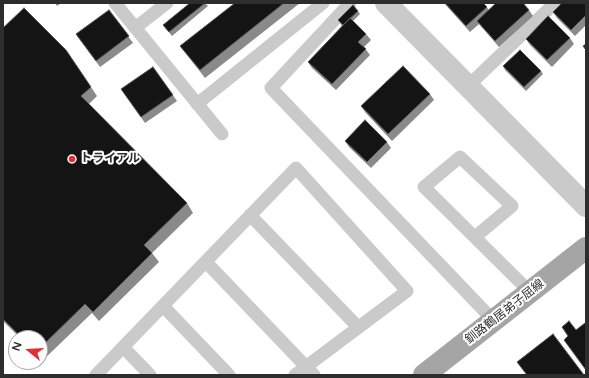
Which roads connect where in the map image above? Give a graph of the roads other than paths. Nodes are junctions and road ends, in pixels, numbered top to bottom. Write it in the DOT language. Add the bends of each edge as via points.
graph roads {
  1 [pos="115,3"];
  2 [pos="167,3"];
  3 [pos="323,3"];
  4 [pos="350,3"];
  5 [pos="386,3"];
  6 [pos="555,3"];
  7 [pos="135,28"];
  8 [pos="468,86"];
  9 [pos="197,104"];
  10 [pos="222,134"];
  11 [pos="586,206"];
  12 [pos="250,216"];
  13 [pos="475,237"];
  14 [pos="586,248"];
  15 [pos="206,262"];
  16 [pos="530,292"];
  17 [pos="163,306"];
  18 [pos="494,321"];
  19 [pos="358,327"];
  20 [pos="123,347"];
  21 [pos="311,370"];
  22 [pos="96,375"];
  23 [pos="150,375"];
  24 [pos="229,375"];
  25 [pos="295,375"];
  26 [pos="424,375"];
  1 -- 7 [label="lane"];
  2 -- 7 [label="lane"];
  3 -- 9 [label="lane"];
  4 -- 18 [label="lane" via="271,88"];
  5 -- 8 [label="street"];
  6 -- 8 [label="lane"];
  7 -- 9 [label="lane"];
  8 -- 11 [label="street"];
  9 -- 10 [label="lane"];
  12 -- 15 [label="lane"];
  12 -- 19 [label="lane"];
  12 -- 19 [label="lane" via="296,168 407,291"];
  13 -- 13 [label="lane" via="424,187 460,157 512,206"];
  13 -- 16 [label="lane"];
  14 -- 16 [label="main road, 釧路鶴居弟子屈線"];
  15 -- 17 [label="lane"];
  15 -- 21 [label="lane"];
  16 -- 18 [label="main road, 釧路鶴居弟子屈線"];
  17 -- 20 [label="lane"];
  17 -- 24 [label="lane"];
  18 -- 26 [label="main road, 釧路鶴居弟子屈線"];
  19 -- 21 [label="lane"];
  20 -- 22 [label="lane"];
  20 -- 23 [label="lane"];
  21 -- 25 [label="lane"];
}
